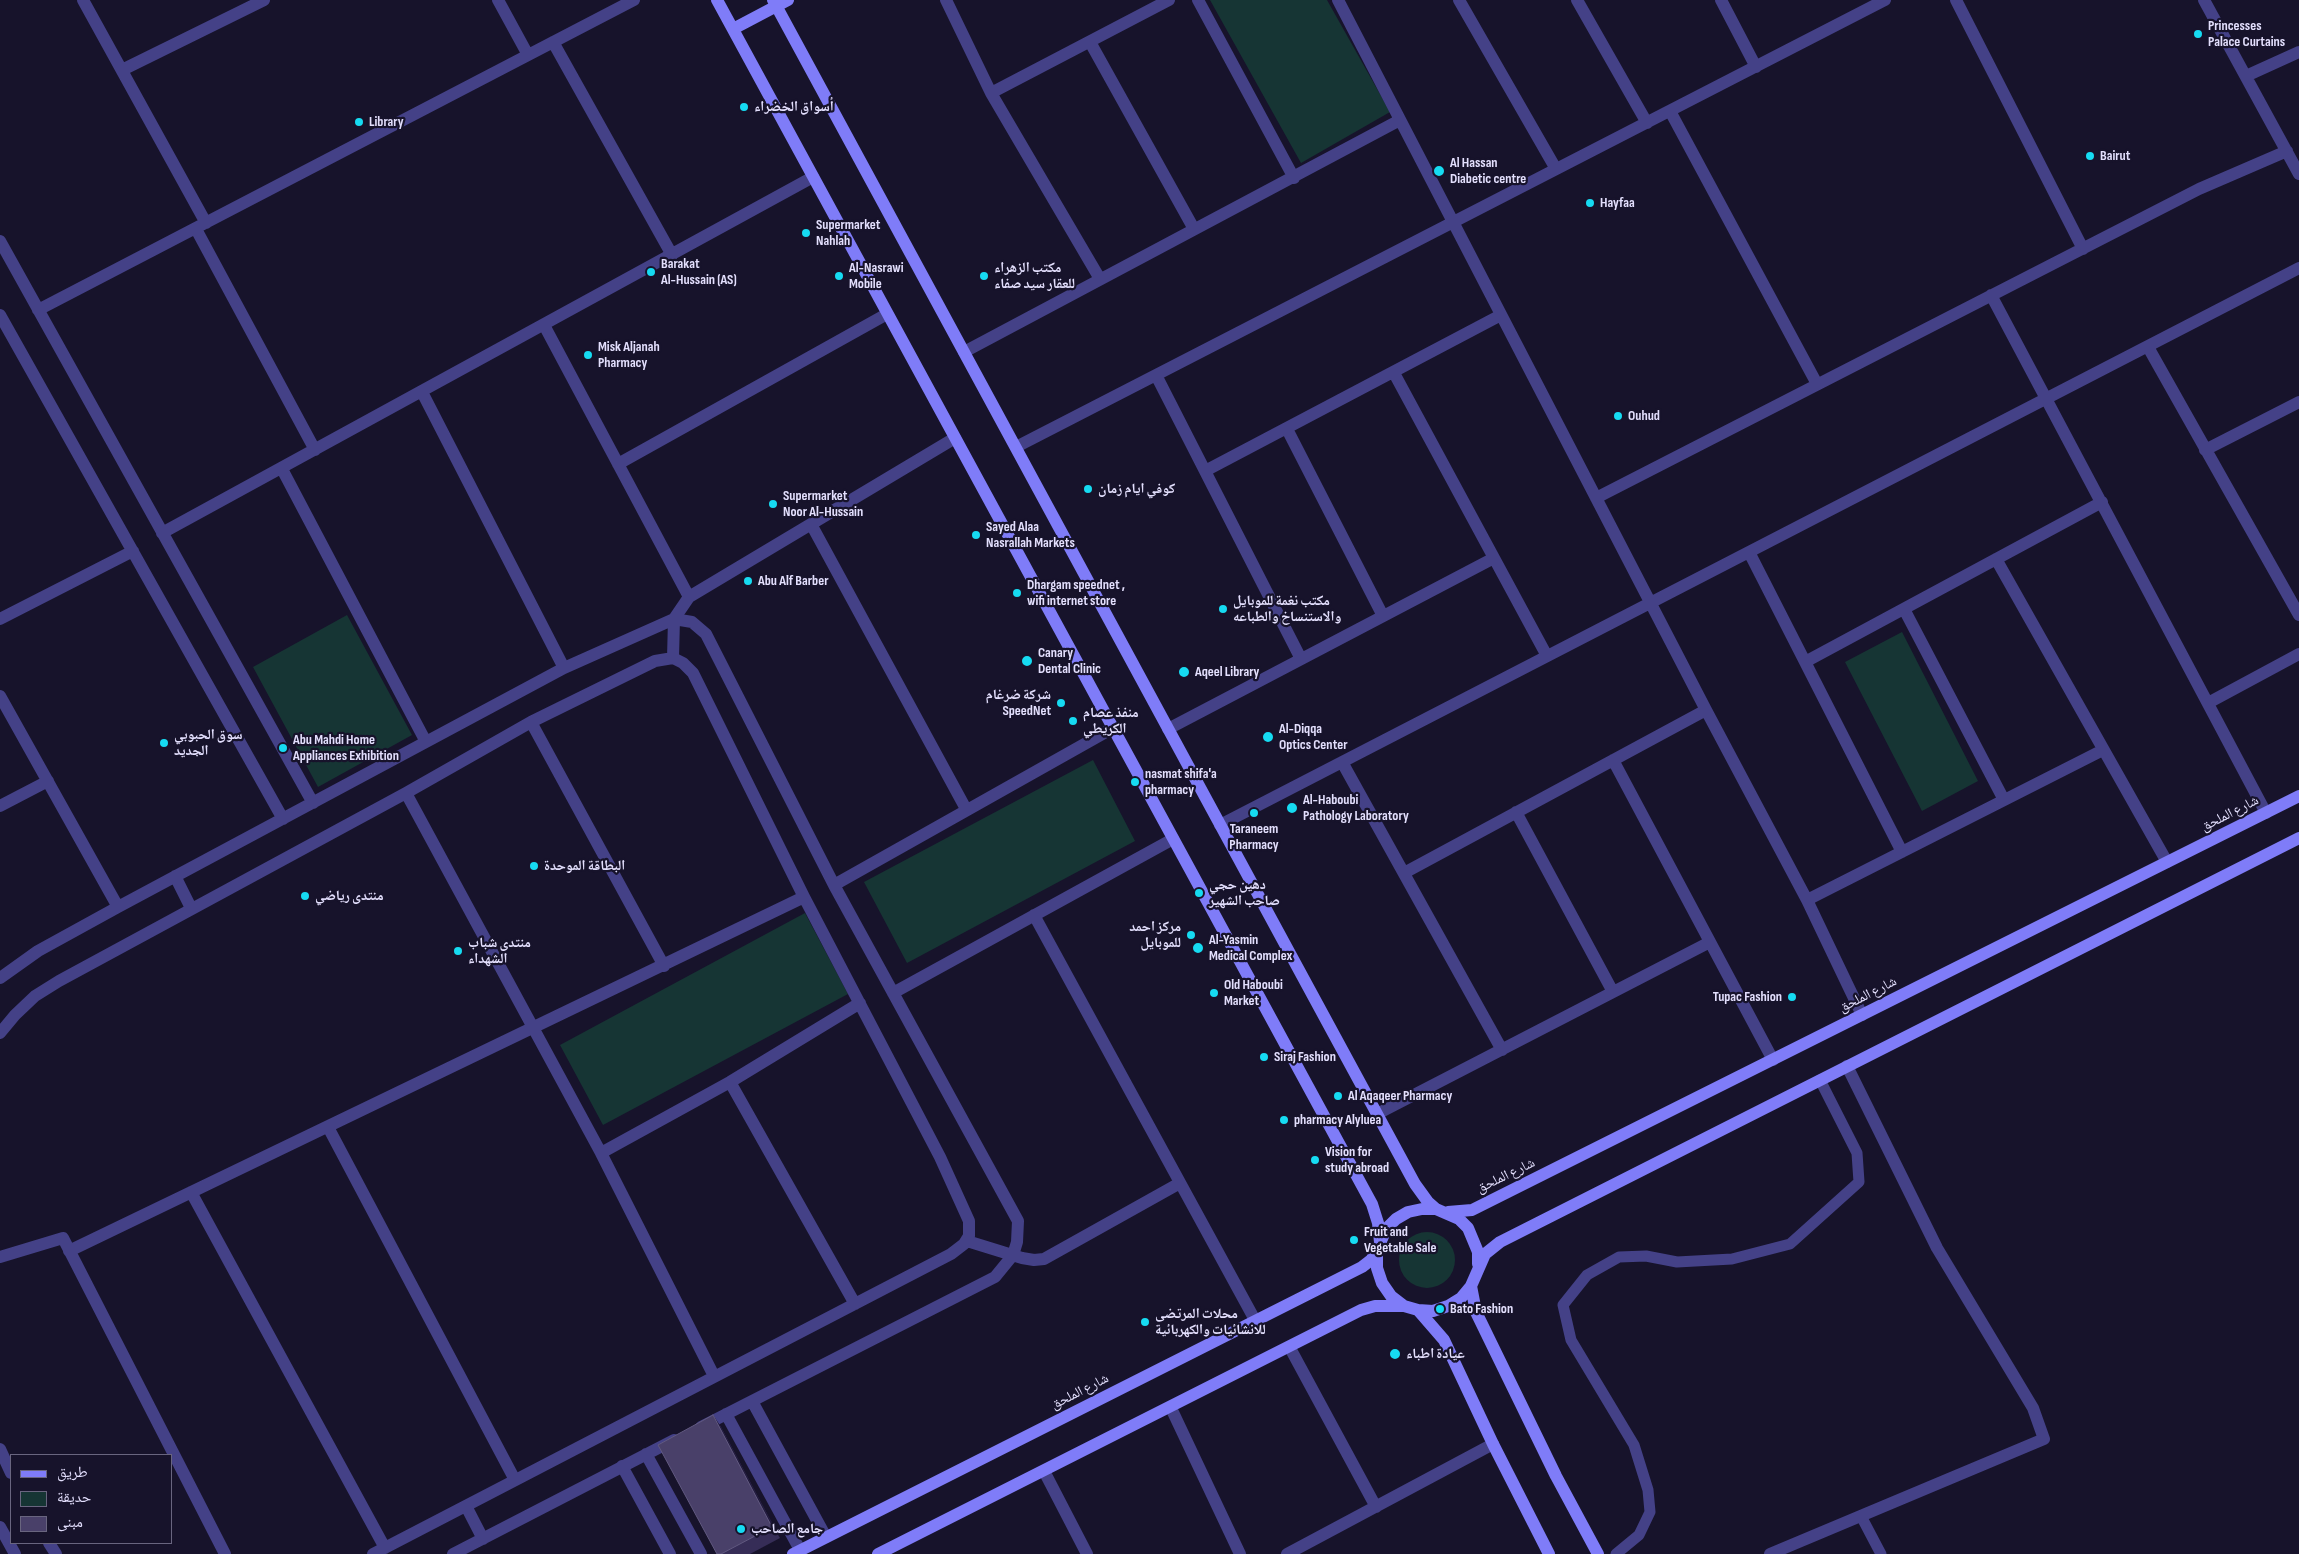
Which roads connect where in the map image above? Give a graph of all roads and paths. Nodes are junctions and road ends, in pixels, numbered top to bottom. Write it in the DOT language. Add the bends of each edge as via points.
graph roads {
  1 [pos="83,0"];
  2 [pos="264,0"];
  3 [pos="498,0"];
  4 [pos="634,0"];
  5 [pos="717,0"];
  6 [pos="946,0"];
  7 [pos="1169,0"];
  8 [pos="1198,0"];
  9 [pos="1338,0"];
  10 [pos="1459,0"];
  11 [pos="1577,0"];
  12 [pos="1721,0"];
  13 [pos="1885,0"];
  14 [pos="1956,0"];
  15 [pos="2204,0"];
  16 [pos="779,2"];
  17 [pos="733,29"];
  18 [pos="553,42"];
  19 [pos="1090,42"];
  20 [pos="2299,52"];
  21 [pos="528,55"];
  22 [pos="1756,67"];
  23 [pos="122,70"];
  24 [pos="2246,76"];
  25 [pos="991,93"];
  26 [pos="1670,111"];
  27 [pos="1400,120"];
  28 [pos="1647,122"];
  29 [pos="2287,151"];
  30 [pos="1556,169"];
  31 [pos="2299,174"];
  32 [pos="814,177"];
  33 [pos="1294,178"];
  34 [pos="1453,222"];
  35 [pos="201,226"];
  36 [pos="1194,229"];
  37 [pos="0,242"];
  38 [pos="2083,248"];
  39 [pos="672,255"];
  40 [pos="2299,268"];
  41 [pos="1100,279"];
  42 [pos="1991,295"];
  43 [pos="38,310"];
  44 [pos="888,314"];
  45 [pos="0,315"];
  46 [pos="1501,315"];
  47 [pos="544,325"];
  48 [pos="2148,346"];
  49 [pos="964,352"];
  50 [pos="1394,373"];
  51 [pos="1156,375"];
  52 [pos="1817,384"];
  53 [pos="422,392"];
  54 [pos="2047,398"];
  55 [pos="2299,402"];
  56 [pos="1287,429"];
  57 [pos="955,438"];
  58 [pos="1016,447"];
  59 [pos="316,450"];
  60 [pos="2206,450"];
  61 [pos="618,464"];
  62 [pos="282,469"];
  63 [pos="1205,471"];
  64 [pos="1596,498"];
  65 [pos="2102,502"];
  66 [pos="811,524"];
  67 [pos="162,533"];
  68 [pos="133,551"];
  69 [pos="1749,552"];
  70 [pos="1494,558"];
  71 [pos="1996,559"];
  72 [pos="690,597"];
  73 [pos="1650,603"];
  74 [pos="1904,609"];
  75 [pos="2299,615"];
  76 [pos="1383,616"];
  77 [pos="0,619"];
  78 [pos="674,619"];
  79 [pos="2299,654"];
  80 [pos="1547,656"];
  81 [pos="673,658"];
  82 [pos="1301,659"];
  83 [pos="1805,662"];
  84 [pos="564,668"];
  85 [pos="0,696"];
  86 [pos="2208,703"];
  87 [pos="1706,710"];
  88 [pos="531,722"];
  89 [pos="1113,728"];
  90 [pos="1168,728"];
  91 [pos="426,742"];
  92 [pos="2103,750"];
  93 [pos="1613,760"];
  94 [pos="1342,762"];
  95 [pos="48,781"];
  96 [pos="406,793"];
  97 [pos="2299,796"];
  98 [pos="2004,800"];
  99 [pos="313,803"];
  100 [pos="0,806"];
  101 [pos="966,809"];
  102 [pos="1516,812"];
  103 [pos="2266,813"];
  104 [pos="283,818"];
  105 [pos="1220,825"];
  106 [pos="2299,838"];
  107 [pos="1173,840"];
  108 [pos="1902,852"];
  109 [pos="2167,862"];
  110 [pos="1404,873"];
  111 [pos="175,876"];
  112 [pos="834,885"];
  113 [pos="804,897"];
  114 [pos="1808,900"];
  115 [pos="118,907"];
  116 [pos="191,908"];
  117 [pos="1034,915"];
  118 [pos="1710,942"];
  119 [pos="664,966"];
  120 [pos="0,978"];
  121 [pos="1613,992"];
  122 [pos="893,993"];
  123 [pos="860,1003"];
  124 [pos="1862,1015"];
  125 [pos="534,1028"];
  126 [pos="0,1033"];
  127 [pos="1502,1050"];
  128 [pos="1773,1060"];
  129 [pos="1847,1066"];
  130 [pos="1820,1080"];
  131 [pos="730,1082"];
  132 [pos="1377,1114"];
  133 [pos="328,1127"];
  134 [pos="601,1153"];
  135 [pos="1180,1183"];
  136 [pos="191,1192"];
  137 [pos="1442,1211"];
  138 [pos="967,1241"];
  139 [pos="1378,1246"];
  140 [pos="69,1251"];
  141 [pos="1013,1255"];
  142 [pos="0,1256"];
  143 [pos="1478,1264"];
  144 [pos="1472,1286"];
  145 [pos="855,1304"];
  146 [pos="1404,1306"];
  147 [pos="1418,1310"];
  148 [pos="1255,1320"];
  149 [pos="1290,1348"];
  150 [pos="714,1376"];
  151 [pos="752,1401"];
  152 [pos="1171,1408"];
  153 [pos="726,1414"];
  154 [pos="1493,1444"];
  155 [pos="0,1449"];
  156 [pos="646,1454"];
  157 [pos="622,1466"];
  158 [pos="10,1471"];
  159 [pos="1044,1471"];
  160 [pos="515,1480"];
  161 [pos="466,1506"];
  162 [pos="1376,1507"];
  163 [pos="1861,1516"];
  164 [pos="0,1527"];
  165 [pos="826,1537"];
  166 [pos="483,1539"];
  167 [pos="385,1548"];
  168 [pos="796,1552"];
  169 [pos="15,1554"];
  170 [pos="225,1554"];
  171 [pos="373,1554"];
  172 [pos="453,1554"];
  173 [pos="670,1554"];
  174 [pos="701,1554"];
  175 [pos="878,1554"];
  176 [pos="1087,1554"];
  177 [pos="1240,1554"];
  178 [pos="1287,1554"];
  179 [pos="1549,1554"];
  180 [pos="1598,1554"];
  181 [pos="1616,1554"];
  182 [pos="1770,1554"];
  183 [pos="1881,1554"];
  1 -- 23 [label="street"];
  2 -- 23 [label="street"];
  3 -- 21 [label="street"];
  4 -- 18 [label="street"];
  5 -- 17 [label="street"];
  6 -- 25 [label="street"];
  7 -- 19 [label="street"];
  8 -- 33 [label="street"];
  9 -- 27 [label="street"];
  10 -- 30 [label="street"];
  11 -- 28 [label="street"];
  12 -- 22 [label="street"];
  13 -- 22 [label="street"];
  14 -- 38 [label="street"];
  15 -- 24 [label="street"];
  16 -- 17 [label="street"];
  16 -- 49 [label="street"];
  17 -- 32 [label="street"];
  18 -- 21 [label="street"];
  18 -- 39 [label="street"];
  19 -- 25 [label="street"];
  19 -- 36 [label="street"];
  20 -- 24 [label="street"];
  21 -- 35 [label="street"];
  22 -- 26 [label="street"];
  23 -- 35 [label="street"];
  24 -- 29 [label="street"];
  25 -- 41 [label="street"];
  26 -- 28 [label="street"];
  26 -- 52 [label="street"];
  27 -- 33 [label="street"];
  27 -- 34 [label="street"];
  28 -- 30 [label="street"];
  29 -- 31 [label="street"];
  29 -- 38 [label="street" via="2200,189"];
  30 -- 34 [label="street"];
  32 -- 39 [label="street"];
  32 -- 44 [label="street"];
  33 -- 36 [label="street"];
  34 -- 46 [label="street"];
  34 -- 51 [label="street"];
  35 -- 43 [label="street"];
  35 -- 59 [label="street"];
  36 -- 41 [label="street"];
  37 -- 43 [label="street"];
  38 -- 42 [label="street"];
  39 -- 47 [label="street"];
  40 -- 48 [label="street"];
  41 -- 49 [label="street"];
  42 -- 52 [label="street"];
  42 -- 54 [label="street"];
  43 -- 67 [label="street"];
  44 -- 57 [label="street"];
  44 -- 61 [label="street"];
  45 -- 68 [label="street"];
  46 -- 50 [label="street"];
  46 -- 64 [label="street"];
  47 -- 53 [label="street"];
  47 -- 61 [label="street"];
  48 -- 54 [label="street"];
  48 -- 60 [label="street"];
  49 -- 58 [label="street"];
  50 -- 56 [label="street"];
  50 -- 70 [label="street"];
  51 -- 58 [label="street"];
  51 -- 63 [label="street"];
  52 -- 64 [label="street"];
  53 -- 59 [label="street"];
  53 -- 84 [label="street"];
  54 -- 65 [label="street"];
  54 -- 69 [label="street"];
  55 -- 60 [label="street"];
  56 -- 63 [label="street"];
  56 -- 76 [label="street"];
  57 -- 66 [label="street"];
  57 -- 89 [label="street"];
  58 -- 90 [label="street"];
  59 -- 62 [label="street"];
  60 -- 75 [label="street"];
  61 -- 72 [label="street"];
  62 -- 67 [label="street"];
  62 -- 91 [label="street"];
  63 -- 82 [label="street"];
  64 -- 73 [label="street"];
  65 -- 71 [label="street"];
  65 -- 86 [label="street"];
  66 -- 72 [label="street"];
  66 -- 101 [label="street"];
  67 -- 99 [label="street"];
  68 -- 77 [label="street"];
  68 -- 104 [label="street"];
  69 -- 73 [label="street"];
  69 -- 83 [label="street"];
  70 -- 76 [label="street"];
  70 -- 80 [label="street"];
  71 -- 74 [label="street"];
  71 -- 92 [label="street"];
  72 -- 78 [label="street"];
  73 -- 80 [label="street"];
  73 -- 87 [label="street"];
  74 -- 83 [label="street"];
  74 -- 98 [label="street"];
  76 -- 82 [label="street"];
  78 -- 81 [label="street"];
  78 -- 84 [label="street"];
  78 -- 112 [label="street" via="692,622 706,634"];
  79 -- 86 [label="street"];
  80 -- 94 [label="street"];
  81 -- 88 [label="street" via="655,661"];
  81 -- 113 [label="street" via="684,663 693,673"];
  82 -- 90 [label="street"];
  83 -- 108 [label="street"];
  84 -- 91 [label="street"];
  85 -- 95 [label="street"];
  86 -- 103 [label="street"];
  87 -- 93 [label="street"];
  87 -- 114 [label="street"];
  88 -- 96 [label="street"];
  88 -- 119 [label="street"];
  89 -- 101 [label="street"];
  89 -- 107 [label="street"];
  90 -- 105 [label="street"];
  91 -- 99 [label="street"];
  92 -- 98 [label="street"];
  92 -- 109 [label="street"];
  93 -- 102 [label="street"];
  93 -- 118 [label="street"];
  94 -- 105 [label="street"];
  94 -- 110 [label="street"];
  95 -- 100 [label="street"];
  95 -- 115 [label="street"];
  96 -- 116 [label="street"];
  96 -- 125 [label="street"];
  97 -- 103 [label="street, شارع الملحق"];
  98 -- 108 [label="street"];
  99 -- 104 [label="street"];
  101 -- 112 [label="street"];
  102 -- 110 [label="street"];
  102 -- 121 [label="street"];
  103 -- 109 [label="street, شارع الملحق"];
  104 -- 111 [label="street"];
  105 -- 132 [label="street"];
  106 -- 129 [label="street"];
  107 -- 117 [label="street"];
  107 -- 139 [label="street" via="1372,1204 1378,1223"];
  108 -- 114 [label="street"];
  109 -- 124 [label="street, شارع الملحق"];
  110 -- 127 [label="street"];
  111 -- 115 [label="street"];
  111 -- 116 [label="street"];
  112 -- 122 [label="street"];
  113 -- 119 [label="street"];
  113 -- 123 [label="street"];
  114 -- 124 [label="street"];
  115 -- 120 [label="street" via="38,951"];
  116 -- 126 [label="street" via="59,981 28,1002"];
  117 -- 122 [label="street"];
  117 -- 135 [label="street"];
  118 -- 121 [label="street"];
  118 -- 128 [label="street"];
  119 -- 125 [label="street"];
  121 -- 127 [label="street"];
  122 -- 141 [label="street" via="1018,1220"];
  123 -- 131 [label="street"];
  123 -- 138 [label="street" via="940,1157 970,1226"];
  124 -- 128 [label="street, شارع الملحق"];
  125 -- 133 [label="street"];
  125 -- 134 [label="street"];
  127 -- 132 [label="street"];
  128 -- 137 [label="street, شارع الملحق" via="1472,1210"];
  129 -- 130 [label="street"];
  129 -- 163 [label="street" via="1937,1248 2033,1408 2044,1440"];
  130 -- 143 [label="street" via="1500,1242"];
  130 -- 181 [label="lane" via="1857,1153 1859,1182 1790,1244 1732,1259 1676,1262 1646,1256 1619,1257 1587,1275 1563,1305 1571,1340 1634,1445 1648,1490 1650,1512 1639,1535"];
  131 -- 134 [label="street"];
  131 -- 145 [label="street"];
  132 -- 137 [label="street" via="1420,1194"];
  133 -- 136 [label="street"];
  133 -- 160 [label="street"];
  134 -- 150 [label="street"];
  135 -- 141 [label="street" via="1044,1259"];
  135 -- 148 [label="street"];
  136 -- 140 [label="street"];
  136 -- 167 [label="street"];
  137 -- 139 [label="street" via="1422,1208 1408,1212 1386,1229"];
  137 -- 143 [label="street" via="1464,1224 1475,1239"];
  138 -- 141 [label="street"];
  138 -- 145 [label="street" via="951,1254"];
  139 -- 146 [label="street" via="1377,1268 1382,1283"];
  139 -- 148 [label="street, شارع الملحق" via="1371,1260 1362,1267"];
  140 -- 142 [label="street" via="63,1238"];
  140 -- 170 [label="street"];
  141 -- 151 [label="street" via="995,1277"];
  143 -- 144 [label="street"];
  144 -- 147 [label="street" via="1448,1306"];
  144 -- 180 [label="street" via="1476,1312"];
  145 -- 150 [label="street"];
  146 -- 147 [label="street"];
  146 -- 149 [label="street" via="1375,1306 1361,1310"];
  147 -- 154 [label="street" via="1444,1340"];
  148 -- 165 [label="street, شارع الملحق"];
  149 -- 152 [label="street"];
  149 -- 162 [label="street"];
  150 -- 160 [label="street"];
  151 -- 153 [label="street"];
  151 -- 165 [label="street"];
  152 -- 159 [label="street"];
  152 -- 177 [label="street"];
  153 -- 156 [label="street"];
  153 -- 168 [label="street"];
  154 -- 162 [label="street"];
  154 -- 179 [label="street"];
  155 -- 158 [label="street"];
  156 -- 157 [label="street"];
  156 -- 174 [label="street"];
  157 -- 166 [label="street"];
  157 -- 173 [label="street"];
  159 -- 175 [label="street"];
  159 -- 176 [label="street"];
  160 -- 161 [label="street"];
  161 -- 166 [label="street"];
  161 -- 167 [label="street"];
  162 -- 178 [label="street"];
  163 -- 182 [label="street"];
  163 -- 183 [label="lane"];
  164 -- 169 [label="street"];
  165 -- 168 [label="street, شارع الملحق"];
  166 -- 172 [label="street"];
  167 -- 171 [label="street"];
}
